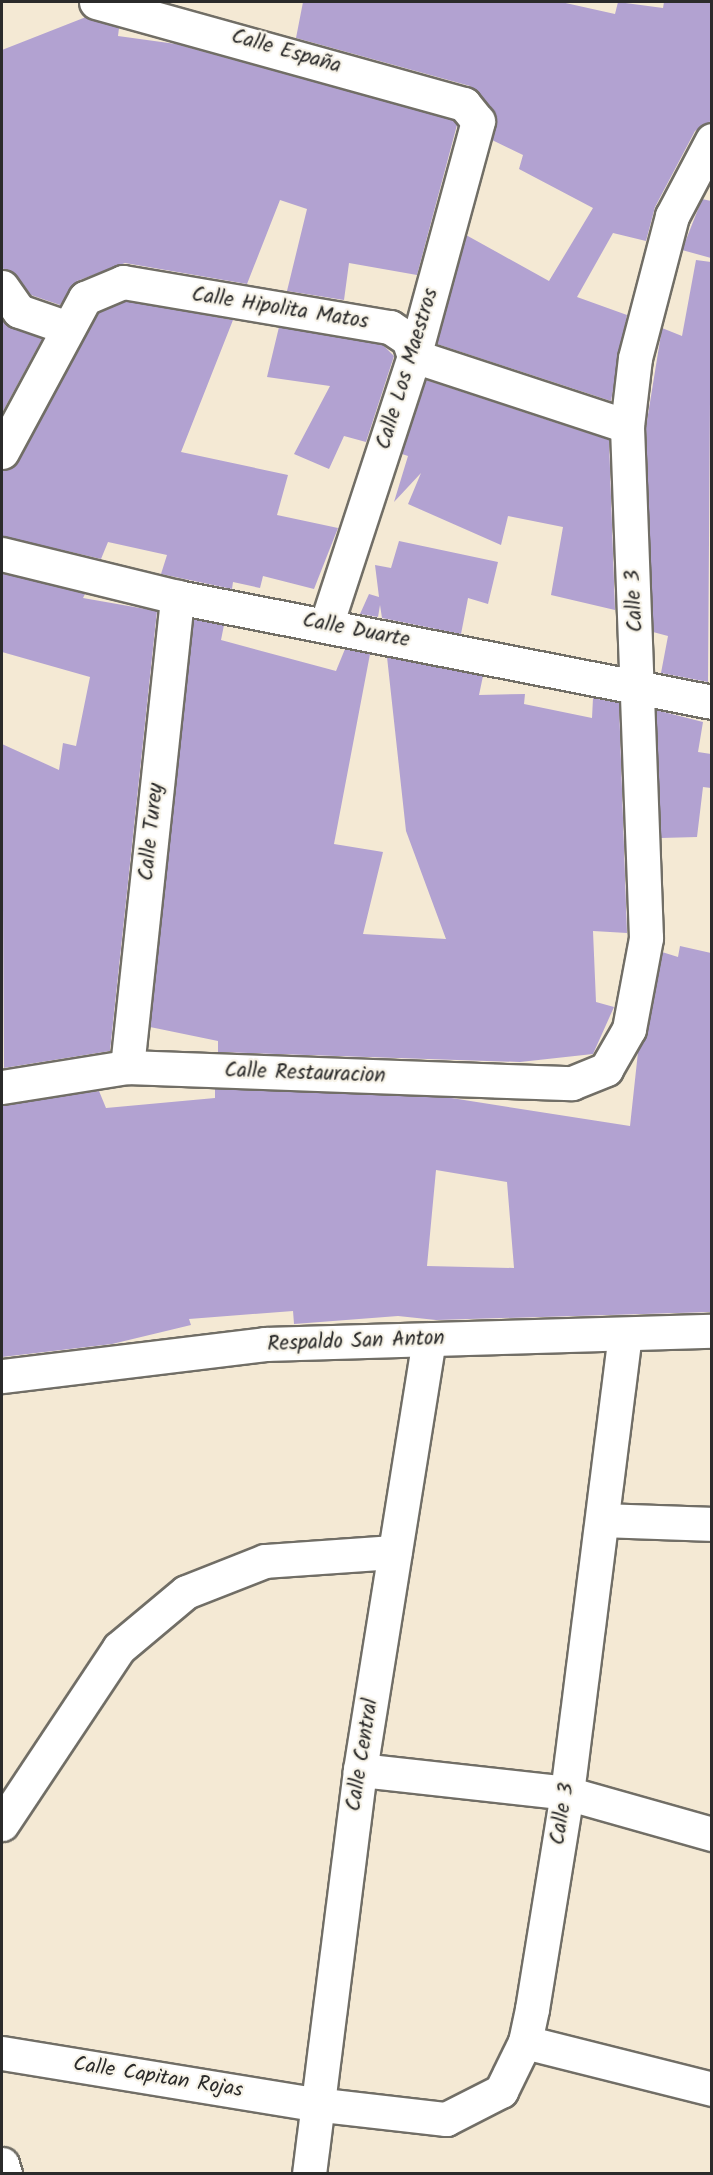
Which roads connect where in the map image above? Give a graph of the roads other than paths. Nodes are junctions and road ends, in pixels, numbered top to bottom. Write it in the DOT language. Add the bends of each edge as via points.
graph roads {
  1 [pos="96,2"];
  2 [pos="474,111"];
  3 [pos="711,140"];
  4 [pos="2,287"];
  5 [pos="68,328"];
  6 [pos="414,357"];
  7 [pos="627,426"];
  8 [pos="2,452"];
  9 [pos="2,554"];
  10 [pos="177,597"];
  11 [pos="326,625"];
  12 [pos="639,687"];
  13 [pos="711,702"];
  14 [pos="127,1067"];
  15 [pos="606,1069"];
  16 [pos="2,1087"];
  17 [pos="711,1331"];
  18 [pos="625,1337"];
  19 [pos="429,1339"];
  20 [pos="2,1376"];
  21 [pos="603,1520"];
  22 [pos="711,1524"];
  23 [pos="395,1552"];
  24 [pos="360,1770"];
  25 [pos="567,1793"];
  26 [pos="2,1824"];
  27 [pos="711,1834"];
  28 [pos="525,2042"];
  29 [pos="2,2053"];
  30 [pos="711,2089"];
  31 [pos="314,2104"];
  32 [pos="2,2164"];
  33 [pos="5,2174"];
  34 [pos="309,2174"];
  1 -- 2 [label="street, Calle España" via="276,48"];
  2 -- 6 [label="street, Calle Los Maestros" via="478,121"];
  3 -- 7 [label="street, Calle 3" via="672,216 635,358"];
  4 -- 5 [label="street" via="19,310"];
  5 -- 6 [label="street, Calle Hipolita Matos" via="85,298 123,282 390,327 408,339"];
  5 -- 8 [label="street, Calle Hipolita Matos"];
  6 -- 7 [label="street"];
  6 -- 11 [label="street, Calle Los Maestros"];
  7 -- 12 [label="street, Calle 3"];
  9 -- 10 [label="street, Calle Duarte"];
  10 -- 11 [label="street, Calle Duarte"];
  10 -- 14 [label="street, Calle Turey"];
  11 -- 12 [label="street, Calle Duarte"];
  12 -- 13 [label="street, Calle Duarte"];
  12 -- 15 [label="street, Calle 3" via="646,938 629,1029"];
  14 -- 15 [label="street, Calle Restauracion" via="572,1083"];
  14 -- 16 [label="street, Calle Restauracion"];
  17 -- 18 [label="street, Respaldo San Anton"];
  18 -- 19 [label="street, Respaldo San Anton"];
  18 -- 21 [label="street, Calle 3"];
  19 -- 20 [label="street, Respaldo San Anton" via="265,1344"];
  19 -- 23 [label="street, Calle Central"];
  21 -- 22 [label="street"];
  21 -- 25 [label="street, Calle 3"];
  23 -- 24 [label="street, Calle Central"];
  23 -- 26 [label="street" via="265,1561 186,1592 119,1648"];
  24 -- 25 [label="street"];
  24 -- 31 [label="street, Calle Central"];
  25 -- 27 [label="street"];
  25 -- 28 [label="street, Calle 3"];
  28 -- 30 [label="street"];
  28 -- 31 [label="street, Calle 3" via="501,2091 446,2119"];
  29 -- 31 [label="street, Calle Capitan Rojas"];
  31 -- 34 [label="street, Calle Central"];
  32 -- 33 [label="street"];
}
